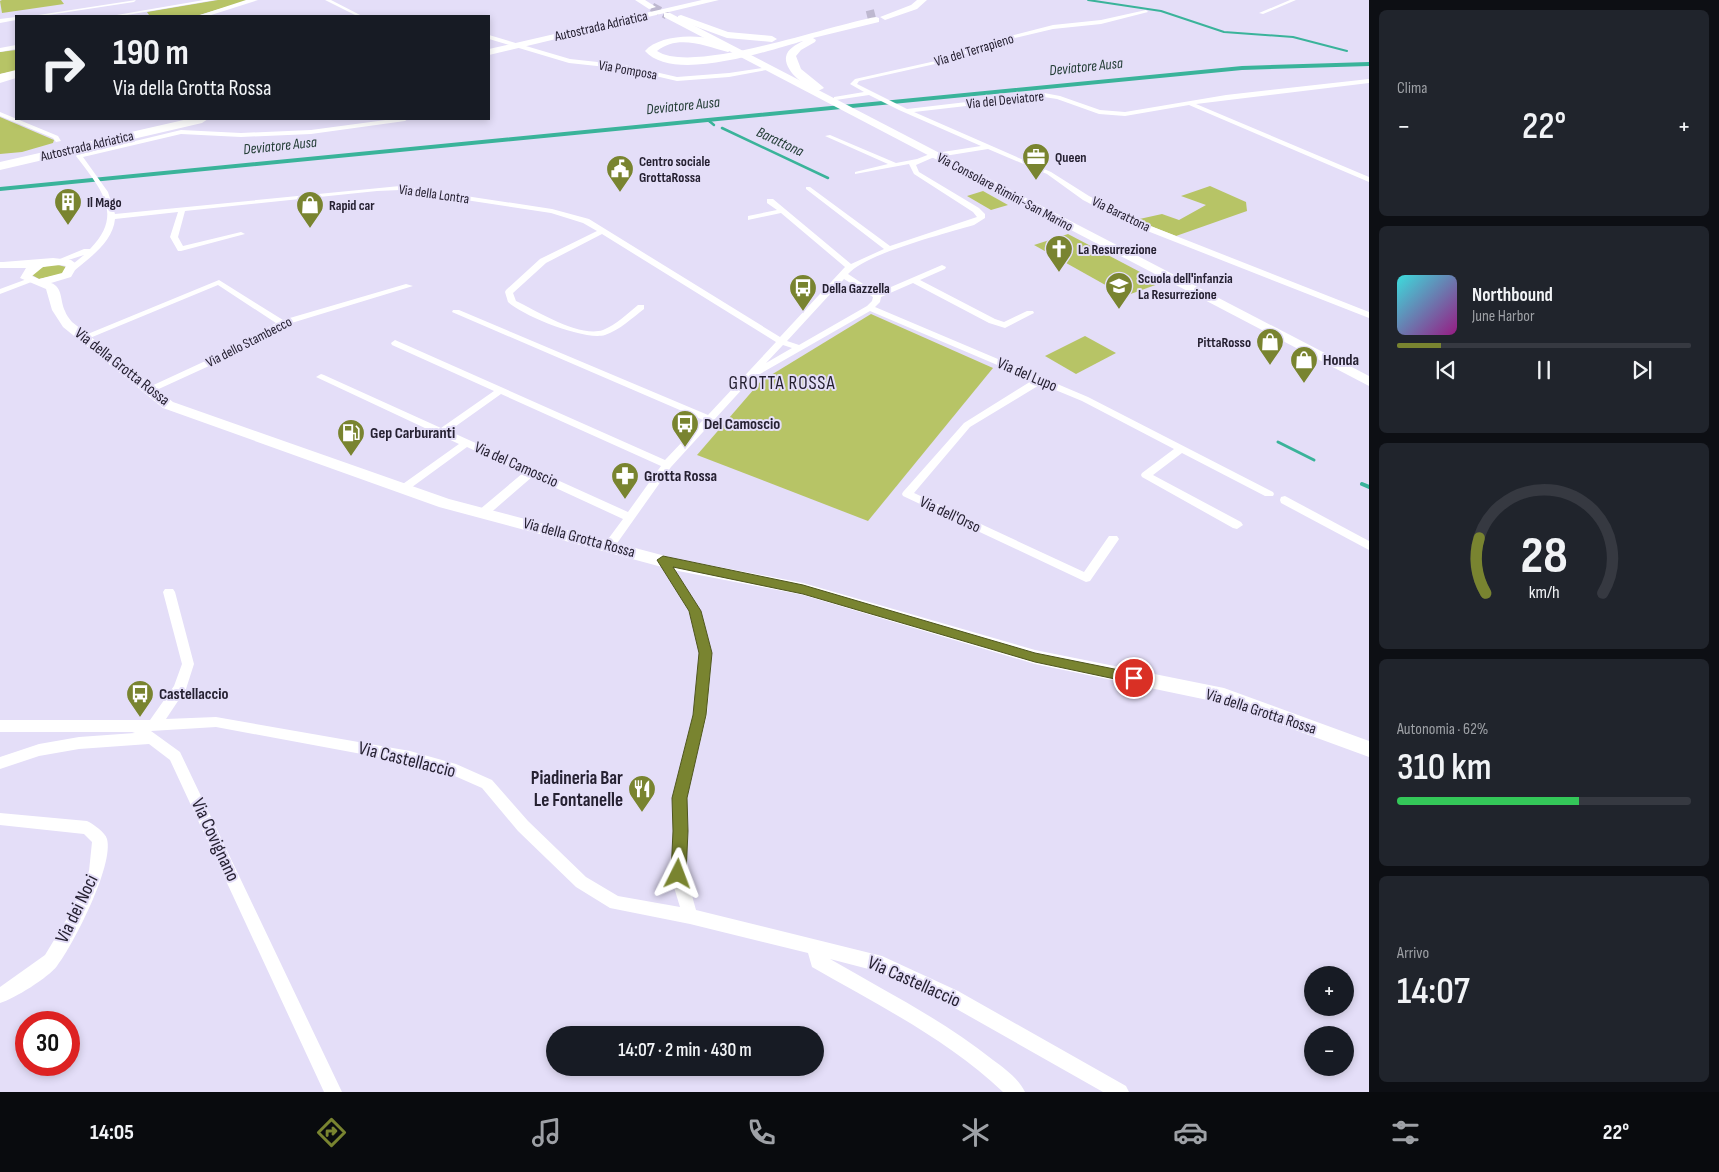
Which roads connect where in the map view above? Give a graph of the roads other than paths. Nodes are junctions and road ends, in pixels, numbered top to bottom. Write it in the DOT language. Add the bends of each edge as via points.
graph roads {
  1 [pos="94,0"];
  2 [pos="134,0"];
  3 [pos="179,0"];
  4 [pos="213,0"];
  5 [pos="254,0"];
  6 [pos="260,0"];
  7 [pos="327,0"];
  8 [pos="639,0"];
  9 [pos="698,0"];
  10 [pos="714,0"];
  11 [pos="719,0"];
  12 [pos="905,0"];
  13 [pos="922,0"];
  14 [pos="1294,0"];
  15 [pos="915,2"];
  16 [pos="184,5"];
  17 [pos="99,6"];
  18 [pos="651,8"];
  19 [pos="675,11"];
  20 [pos="1146,11"];
  21 [pos="142,12"];
  22 [pos="1261,13"];
  23 [pos="49,15"];
  24 [pos="105,15"];
  25 [pos="120,15"];
  26 [pos="138,15"];
  27 [pos="204,15"];
  28 [pos="210,15"];
  29 [pos="358,15"];
  30 [pos="879,15"];
  31 [pos="15,19"];
  32 [pos="0,22"];
  33 [pos="838,28"];
  34 [pos="490,37"];
  35 [pos="15,47"];
  36 [pos="504,47"];
  37 [pos="490,48"];
  38 [pos="0,50"];
  39 [pos="650,50"];
  40 [pos="490,52"];
  41 [pos="746,56"];
  42 [pos="769,69"];
  43 [pos="15,73"];
  44 [pos="0,78"];
  45 [pos="1369,81"];
  46 [pos="818,88"];
  47 [pos="872,94"];
  48 [pos="837,100"];
  49 [pos="1191,104"];
  50 [pos="15,110"];
  51 [pos="903,110"];
  52 [pos="0,114"];
  53 [pos="179,120"];
  54 [pos="198,120"];
  55 [pos="398,120"];
  56 [pos="828,136"];
  57 [pos="58,141"];
  58 [pos="989,147"];
  59 [pos="940,155"];
  60 [pos="0,161"];
  61 [pos="915,161"];
  62 [pos="892,164"];
  63 [pos="0,166"];
  64 [pos="857,173"];
  65 [pos="1369,180"];
  66 [pos="808,188"];
  67 [pos="770,201"];
  68 [pos="182,210"];
  69 [pos="782,211"];
  70 [pos="112,217"];
  71 [pos="751,218"];
  72 [pos="602,231"];
  73 [pos="241,234"];
  74 [pos="94,247"];
  75 [pos="889,249"];
  76 [pos="59,261"];
  77 [pos="45,263"];
  78 [pos="2,265"];
  79 [pos="850,267"];
  80 [pos="942,267"];
  81 [pos="70,272"];
  82 [pos="844,275"];
  83 [pos="32,279"];
  84 [pos="914,280"];
  85 [pos="409,286"];
  86 [pos="0,292"];
  87 [pos="877,296"];
  88 [pos="56,297"];
  89 [pos="641,307"];
  90 [pos="870,308"];
  91 [pos="456,312"];
  92 [pos="1030,313"];
  93 [pos="1369,315"];
  94 [pos="282,323"];
  95 [pos="82,338"];
  96 [pos="780,342"];
  97 [pos="395,343"];
  98 [pos="799,348"];
  99 [pos="1369,374"];
  100 [pos="749,376"];
  101 [pos="321,377"];
  102 [pos="1040,380"];
  103 [pos="1369,382"];
  104 [pos="150,390"];
  105 [pos="501,390"];
  106 [pos="708,418"];
  107 [pos="442,432"];
  108 [pos="467,443"];
  109 [pos="1180,450"];
  110 [pos="667,465"];
  111 [pos="531,472"];
  112 [pos="404,488"];
  113 [pos="1269,494"];
  114 [pos="1285,500"];
  115 [pos="483,513"];
  116 [pos="629,517"];
  117 [pos="1237,525"];
  118 [pos="1113,540"];
  119 [pos="609,546"];
  120 [pos="1369,546"];
  121 [pos="663,560"];
  122 [pos="169,592"];
  123 [pos="0,726"];
  124 [pos="152,731"];
  125 [pos="1369,749"];
  126 [pos="0,763"];
  127 [pos="0,819"];
  128 [pos="690,916"];
  129 [pos="814,947"];
  130 [pos="0,995"];
  131 [pos="333,1092"];
  132 [pos="1016,1092"];
  133 [pos="1120,1092"];
  1 -- 17 [label="street"];
  2 -- 17 [label="street"];
  2 -- 21 [label="street"];
  3 -- 16 [label="street"];
  4 -- 16 [label="street"];
  5 -- 27 [label="main road"];
  6 -- 28 [label="main road"];
  7 -- 29 [label="street"];
  8 -- 18 [label="main road"];
  9 -- 19 [label="highway, Autostrada Adriatica"];
  10 -- 19 [label="highway, Autostrada Adriatica"];
  11 -- 19 [label="highway"];
  12 -- 30 [label="highway"];
  13 -- 15 [label="highway"];
  14 -- 22 [label="street"];
  15 -- 30 [label="highway"];
  16 -- 21 [label="street"];
  17 -- 23 [label="street"];
  17 -- 24 [label="street"];
  18 -- 19 [label="highway, Autostrada Adriatica"];
  18 -- 36 [label="highway, Autostrada Adriatica"];
  19 -- 33 [label="highway" via="719,33 751,39 788,38"];
  19 -- 39 [label="highway" via="674,30 653,44"];
  19 -- 41 [label="main road, Via Consolare Rimini-San Marino"];
  19 -- 46 [label="main road, Via Consolare Rimini-San Marino"];
  20 -- 47 [label="street, Via del Terrapieno" via="996,41 942,61 852,83"];
  21 -- 25 [label="street"];
  21 -- 26 [label="street" via="144,14"];
  30 -- 33 [label="highway"];
  31 -- 32 [label="street"];
  33 -- 39 [label="highway" via="763,49 682,62 660,58"];
  33 -- 46 [label="highway" via="797,48 790,56 794,68"];
  34 -- 42 [label="street, Via Pomposa" via="569,61 625,67 672,78 729,76"];
  35 -- 38 [label="street"];
  36 -- 37 [label="highway, Autostrada Adriatica"];
  36 -- 40 [label="highway, Autostrada Adriatica"];
  39 -- 41 [label="highway" via="665,42 689,40"];
  41 -- 42 [label="main road, Via Consolare Rimini-San Marino"];
  42 -- 48 [label="main road, Via Consolare Rimini-San Marino"];
  43 -- 44 [label="main road"];
  45 -- 49 [label="street, Via del Deviatore"];
  46 -- 48 [label="main road, Via Consolare Rimini-San Marino"];
  47 -- 48 [label="street"];
  47 -- 51 [label="street, Via Barattona"];
  48 -- 59 [label="main road, Via Consolare Rimini-San Marino"];
  49 -- 51 [label="street, Via del Deviatore" via="1109,114 1058,97 1044,96"];
  49 -- 65 [label="street"];
  50 -- 52 [label="street"];
  51 -- 58 [label="street, Via Barattona"];
  52 -- 57 [label="street" via="56,137"];
  53 -- 60 [label="highway, Autostrada Adriatica"];
  54 -- 63 [label="highway, Autostrada Adriatica"];
  55 -- 70 [label="street" via="311,132 241,135 181,132 79,156 100,185"];
  56 -- 62 [label="street"];
  58 -- 59 [label="street"];
  58 -- 93 [label="street, Via Barattona" via="1049,173 1086,198 1130,221"];
  59 -- 61 [label="street"];
  59 -- 99 [label="main road, Via Consolare Rimini-San Marino"];
  59 -- 103 [label="main road, Via Consolare Rimini-San Marino"];
  61 -- 62 [label="street"];
  61 -- 75 [label="street" via="912,168 916,173 976,210 981,218"];
  62 -- 64 [label="street"];
  66 -- 75 [label="street"];
  67 -- 69 [label="street"];
  68 -- 70 [label="street, Via della Lontra"];
  68 -- 72 [label="street, Via della Lontra" via="400,188 552,211 586,221"];
  68 -- 73 [label="street" via="174,237 181,249"];
  69 -- 71 [label="street"];
  69 -- 79 [label="street"];
  70 -- 74 [label="street" via="106,235"];
  72 -- 89 [label="street" via="543,261 509,292 512,302 580,332 595,335 608,331"];
  72 -- 96 [label="street, Via della Lontra"];
  74 -- 76 [label="street"];
  74 -- 81 [label="street"];
  75 -- 79 [label="street"];
  76 -- 77 [label="street"];
  76 -- 81 [label="street" via="69,263"];
  77 -- 78 [label="street, Via della Grotta Rossa"];
  77 -- 83 [label="street" via="32,268"];
  78 -- 83 [label="street, Via della Grotta Rossa"];
  79 -- 82 [label="street"];
  80 -- 84 [label="street"];
  81 -- 83 [label="street" via="54,280"];
  81 -- 88 [label="street"];
  82 -- 87 [label="street"];
  82 -- 96 [label="street"];
  83 -- 86 [label="street"];
  83 -- 88 [label="street, Via della Grotta Rossa" via="51,287"];
  84 -- 87 [label="street"];
  84 -- 92 [label="street" via="1005,325"];
  85 -- 94 [label="street, Via dello Stambecco"];
  87 -- 90 [label="street"];
  88 -- 95 [label="street, Via della Grotta Rossa" via="58,310"];
  90 -- 98 [label="street"];
  90 -- 102 [label="street, Via del Lupo"];
  91 -- 106 [label="street"];
  94 -- 95 [label="street" via="219,282"];
  94 -- 104 [label="street, Via dello Stambecco" via="230,354"];
  95 -- 104 [label="street, Via della Grotta Rossa"];
  96 -- 98 [label="street, Via della Lontra"];
  96 -- 100 [label="street"];
  97 -- 105 [label="street"];
  98 -- 100 [label="street"];
  100 -- 106 [label="street"];
  101 -- 107 [label="street, Via del Camoscio"];
  102 -- 109 [label="street, Via del Lupo" via="1085,399"];
  102 -- 118 [label="street, Via dell'Orso" via="967,425 906,494 1086,578"];
  104 -- 112 [label="street, Via della Grotta Rossa" via="168,404"];
  105 -- 107 [label="street"];
  105 -- 110 [label="street"];
  106 -- 110 [label="street"];
  107 -- 108 [label="street, Via del Camoscio"];
  108 -- 111 [label="street, Via del Camoscio"];
  108 -- 112 [label="street"];
  109 -- 113 [label="street, Via del Lupo"];
  109 -- 117 [label="street" via="1146,474"];
  110 -- 116 [label="street"];
  111 -- 115 [label="street"];
  111 -- 116 [label="street, Via del Camoscio"];
  112 -- 115 [label="street, Via della Grotta Rossa"];
  114 -- 120 [label="street"];
  115 -- 119 [label="street, Via della Grotta Rossa"];
  116 -- 119 [label="street"];
  119 -- 121 [label="street, Via della Grotta Rossa"];
  121 -- 125 [label="street, Via della Grotta Rossa" via="803,589 1035,658 1224,696"];
  121 -- 128 [label="street" via="695,611 706,653 700,715 679,798 678,874"];
  122 -- 124 [label="street" via="188,664 186,676"];
  123 -- 124 [label="street, Via Covignano" via="135,726"];
  124 -- 126 [label="street, Via Castellaccio" via="39,750"];
  124 -- 128 [label="street, Via Castellaccio" via="216,722 410,757 451,768 487,784 523,826 581,882 615,903"];
  124 -- 131 [label="street, Via Covignano" via="175,756"];
  127 -- 130 [label="street, Via dei Noci" via="87,828 100,840 97,871 77,917 51,961"];
  128 -- 129 [label="street, Via Castellaccio"];
  129 -- 132 [label="street" via="818,961 941,1034 986,1065"];
  129 -- 133 [label="street, Via Castellaccio" via="882,964 926,984"];
}
